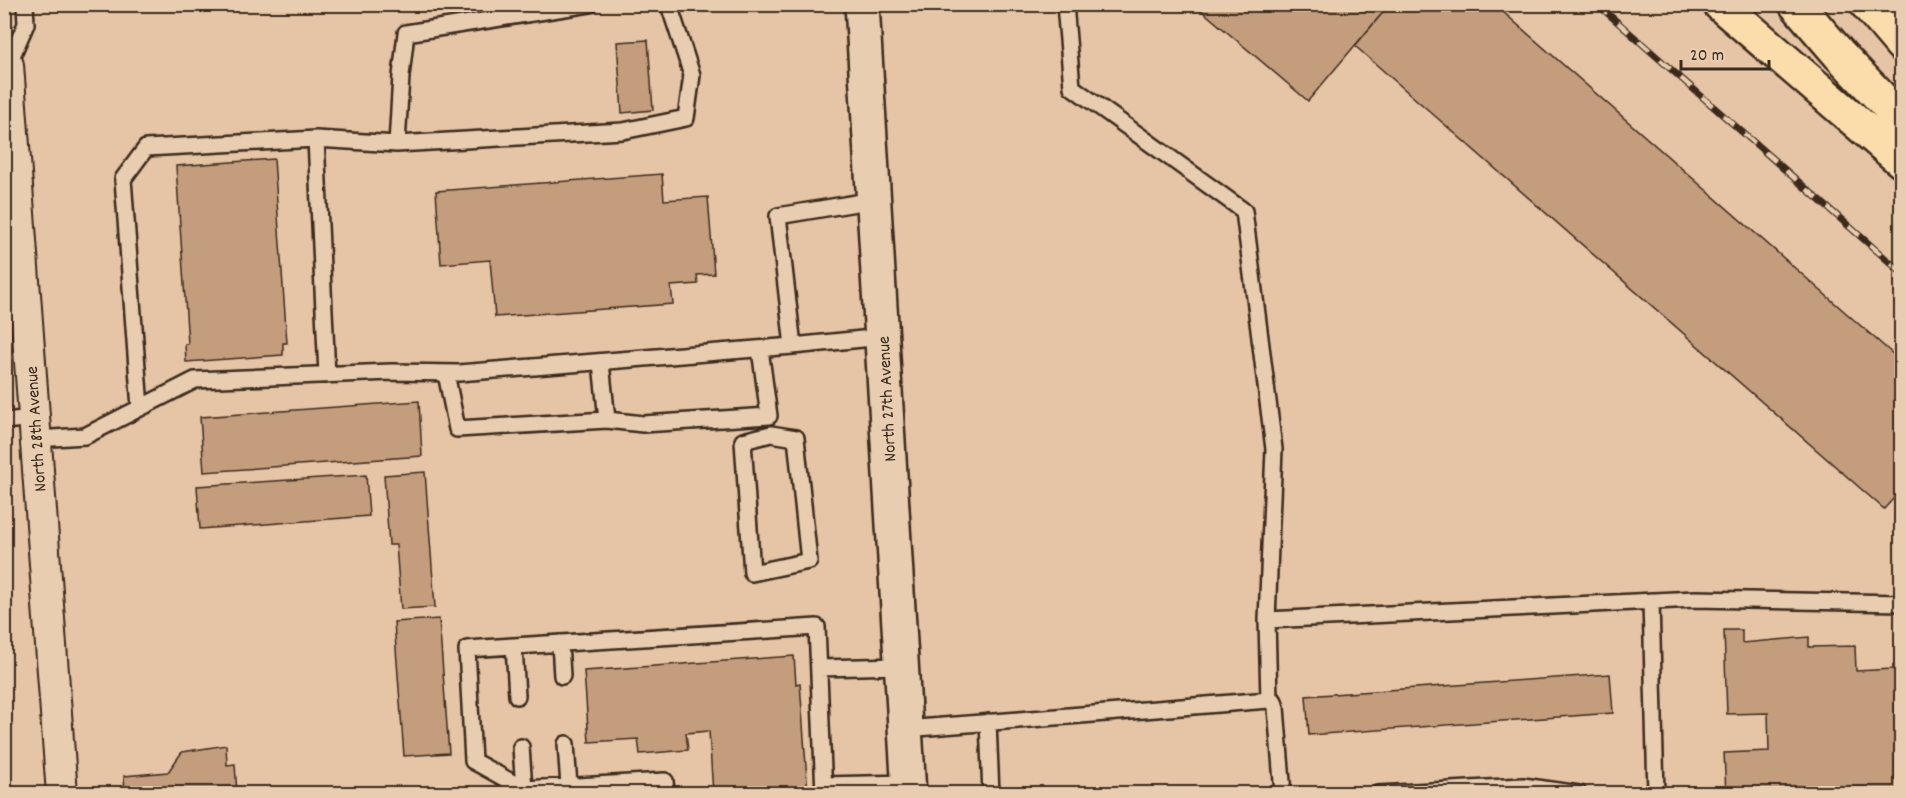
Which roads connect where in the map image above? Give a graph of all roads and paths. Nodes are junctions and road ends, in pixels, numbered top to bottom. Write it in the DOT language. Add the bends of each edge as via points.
graph roads {
  1 [pos="25,4"];
  2 [pos="590,4"];
  3 [pos="665,4"];
  4 [pos="862,4"];
  5 [pos="1065,4"];
  6 [pos="1720,4"];
  7 [pos="1796,4"];
  8 [pos="1867,4"];
  9 [pos="1902,45"];
  10 [pos="6,62"];
  11 [pos="1902,120"];
  12 [pos="316,139"];
  13 [pos="397,144"];
  14 [pos="1902,161"];
  15 [pos="874,200"];
  16 [pos="882,337"];
  17 [pos="793,346"];
  18 [pos="760,349"];
  19 [pos="601,363"];
  20 [pos="446,373"];
  21 [pos="327,375"];
  22 [pos="140,408"];
  23 [pos="769,416"];
  24 [pos="607,420"];
  25 [pos="4,421"];
  26 [pos="35,429"];
  27 [pos="771,434"];
  28 [pos="1651,601"];
  29 [pos="1902,603"];
  30 [pos="1267,620"];
  31 [pos="560,643"];
  32 [pos="514,646"];
  33 [pos="901,666"];
  34 [pos="819,668"];
  35 [pos="562,676"];
  36 [pos="517,696"];
  37 [pos="1269,700"];
  38 [pos="988,722"];
  39 [pos="904,729"];
  40 [pos="566,744"];
  41 [pos="521,747"];
  42 [pos="569,786"];
  43 [pos="908,788"];
  44 [pos="824,789"];
  45 [pos="524,791"];
  46 [pos="62,794"];
  47 [pos="666,794"];
  48 [pos="992,794"];
  49 [pos="1283,794"];
  50 [pos="1378,794"];
  51 [pos="1578,794"];
  52 [pos="1656,794"];
  1 -- 10 [label="lane" via="26,24"];
  2 -- 13 [label="lane" via="406,33"];
  3 -- 13 [label="lane" via="669,6 692,75 686,118 623,131"];
  4 -- 15 [label="main road, North 27th Avenue"];
  5 -- 30 [label="lane" via="1072,87 1244,211 1274,449"];
  6 -- 14 [label="main road"];
  7 -- 11 [label="main road"];
  8 -- 9 [label="main road"];
  10 -- 26 [label="street, North 28th Avenue"];
  12 -- 13 [label="lane"];
  12 -- 21 [label="lane"];
  12 -- 22 [label="lane" via="146,148 123,179"];
  15 -- 16 [label="main road, North 27th Avenue"];
  15 -- 17 [label="lane" via="778,216"];
  16 -- 17 [label="lane"];
  16 -- 33 [label="main road, North 27th Avenue"];
  17 -- 18 [label="lane"];
  18 -- 19 [label="lane"];
  18 -- 23 [label="lane"];
  19 -- 20 [label="lane"];
  19 -- 24 [label="lane"];
  20 -- 21 [label="lane"];
  20 -- 24 [label="lane" via="457,429"];
  21 -- 22 [label="lane" via="195,380"];
  22 -- 26 [label="lane" via="85,436"];
  23 -- 24 [label="lane" via="643,424"];
  23 -- 27 [label="lane"];
  25 -- 26 [label="lane"];
  26 -- 46 [label="street, North 28th Avenue"];
  27 -- 27 [label="lane" via="743,441 752,573 809,561 796,438"];
  28 -- 29 [label="lane"];
  28 -- 30 [label="lane"];
  28 -- 52 [label="lane"];
  30 -- 37 [label="lane"];
  31 -- 32 [label="lane"];
  31 -- 34 [label="lane" via="818,627"];
  31 -- 35 [label="lane"];
  32 -- 36 [label="lane"];
  32 -- 45 [label="lane" via="467,649 473,761"];
  33 -- 34 [label="lane"];
  33 -- 39 [label="main road, North 27th Avenue"];
  34 -- 44 [label="lane"];
  37 -- 38 [label="lane"];
  37 -- 49 [label="lane" via="1276,708"];
  38 -- 39 [label="lane"];
  38 -- 48 [label="lane"];
  39 -- 43 [label="main road, North 27th Avenue"];
  40 -- 42 [label="lane"];
  41 -- 45 [label="lane"];
  42 -- 45 [label="lane"];
  42 -- 47 [label="lane" via="665,781"];
  43 -- 44 [label="lane"];
  50 -- 51 [label="lane" via="1523,786"];
}
